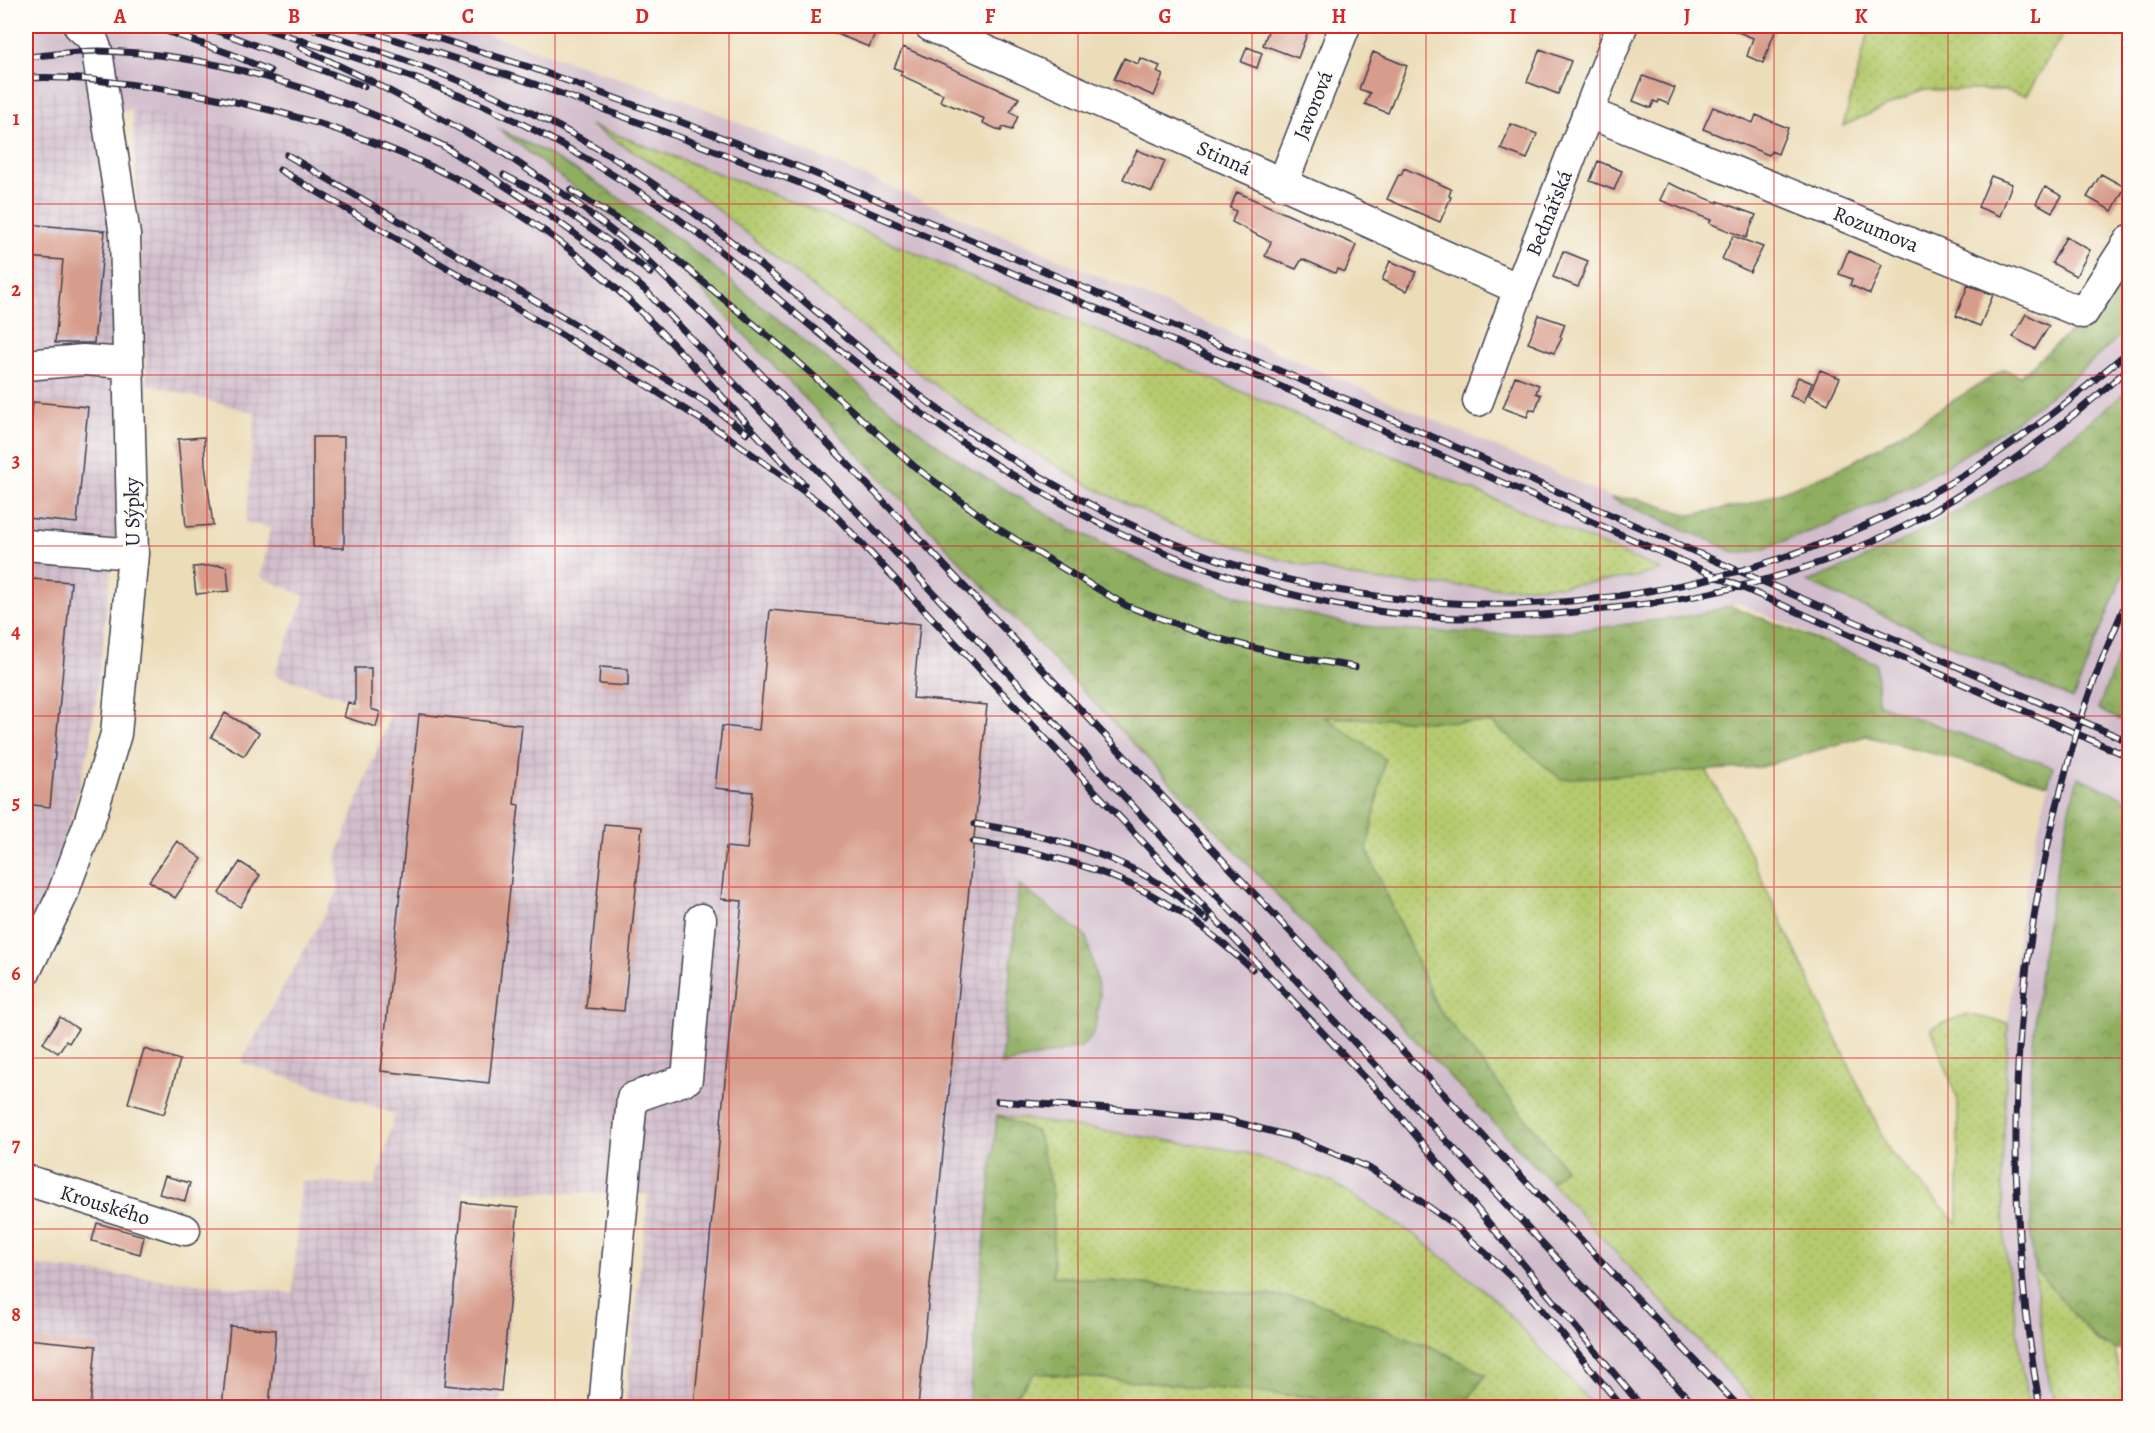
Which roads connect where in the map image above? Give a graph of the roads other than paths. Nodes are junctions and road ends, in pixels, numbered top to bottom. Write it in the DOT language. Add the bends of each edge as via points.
graph roads {
  1 [pos="930,26"];
  2 [pos="1345,26"];
  3 [pos="1622,26"];
  4 [pos="85,32"];
  5 [pos="1589,113"];
  6 [pos="1282,185"];
  7 [pos="2130,240"];
  8 [pos="1519,289"];
  9 [pos="128,363"];
  10 [pos="26,366"];
  11 [pos="1478,401"];
  12 [pos="26,545"];
  13 [pos="133,554"];
  14 [pos="701,919"];
  15 [pos="26,970"];
  16 [pos="26,1180"];
  17 [pos="185,1230"];
  18 [pos="603,1407"];
  1 -- 6 [label="street, Stinná"];
  2 -- 6 [label="street, Javorová"];
  3 -- 5 [label="street, Bednářská"];
  4 -- 9 [label="street, U Sýpky" via="97,51 125,236"];
  5 -- 7 [label="street, Rozumova" via="2083,313"];
  5 -- 8 [label="street, Bednářská"];
  6 -- 8 [label="street, Stinná"];
  8 -- 11 [label="street, Bednářská"];
  9 -- 10 [label="street" via="83,360"];
  9 -- 13 [label="street, U Sýpky"];
  12 -- 13 [label="street"];
  13 -- 15 [label="street, U Sýpky" via="116,734 89,824 61,898"];
  14 -- 18 [label="street" via="687,1078 632,1098"];
  16 -- 17 [label="street, Krouského"];
}
